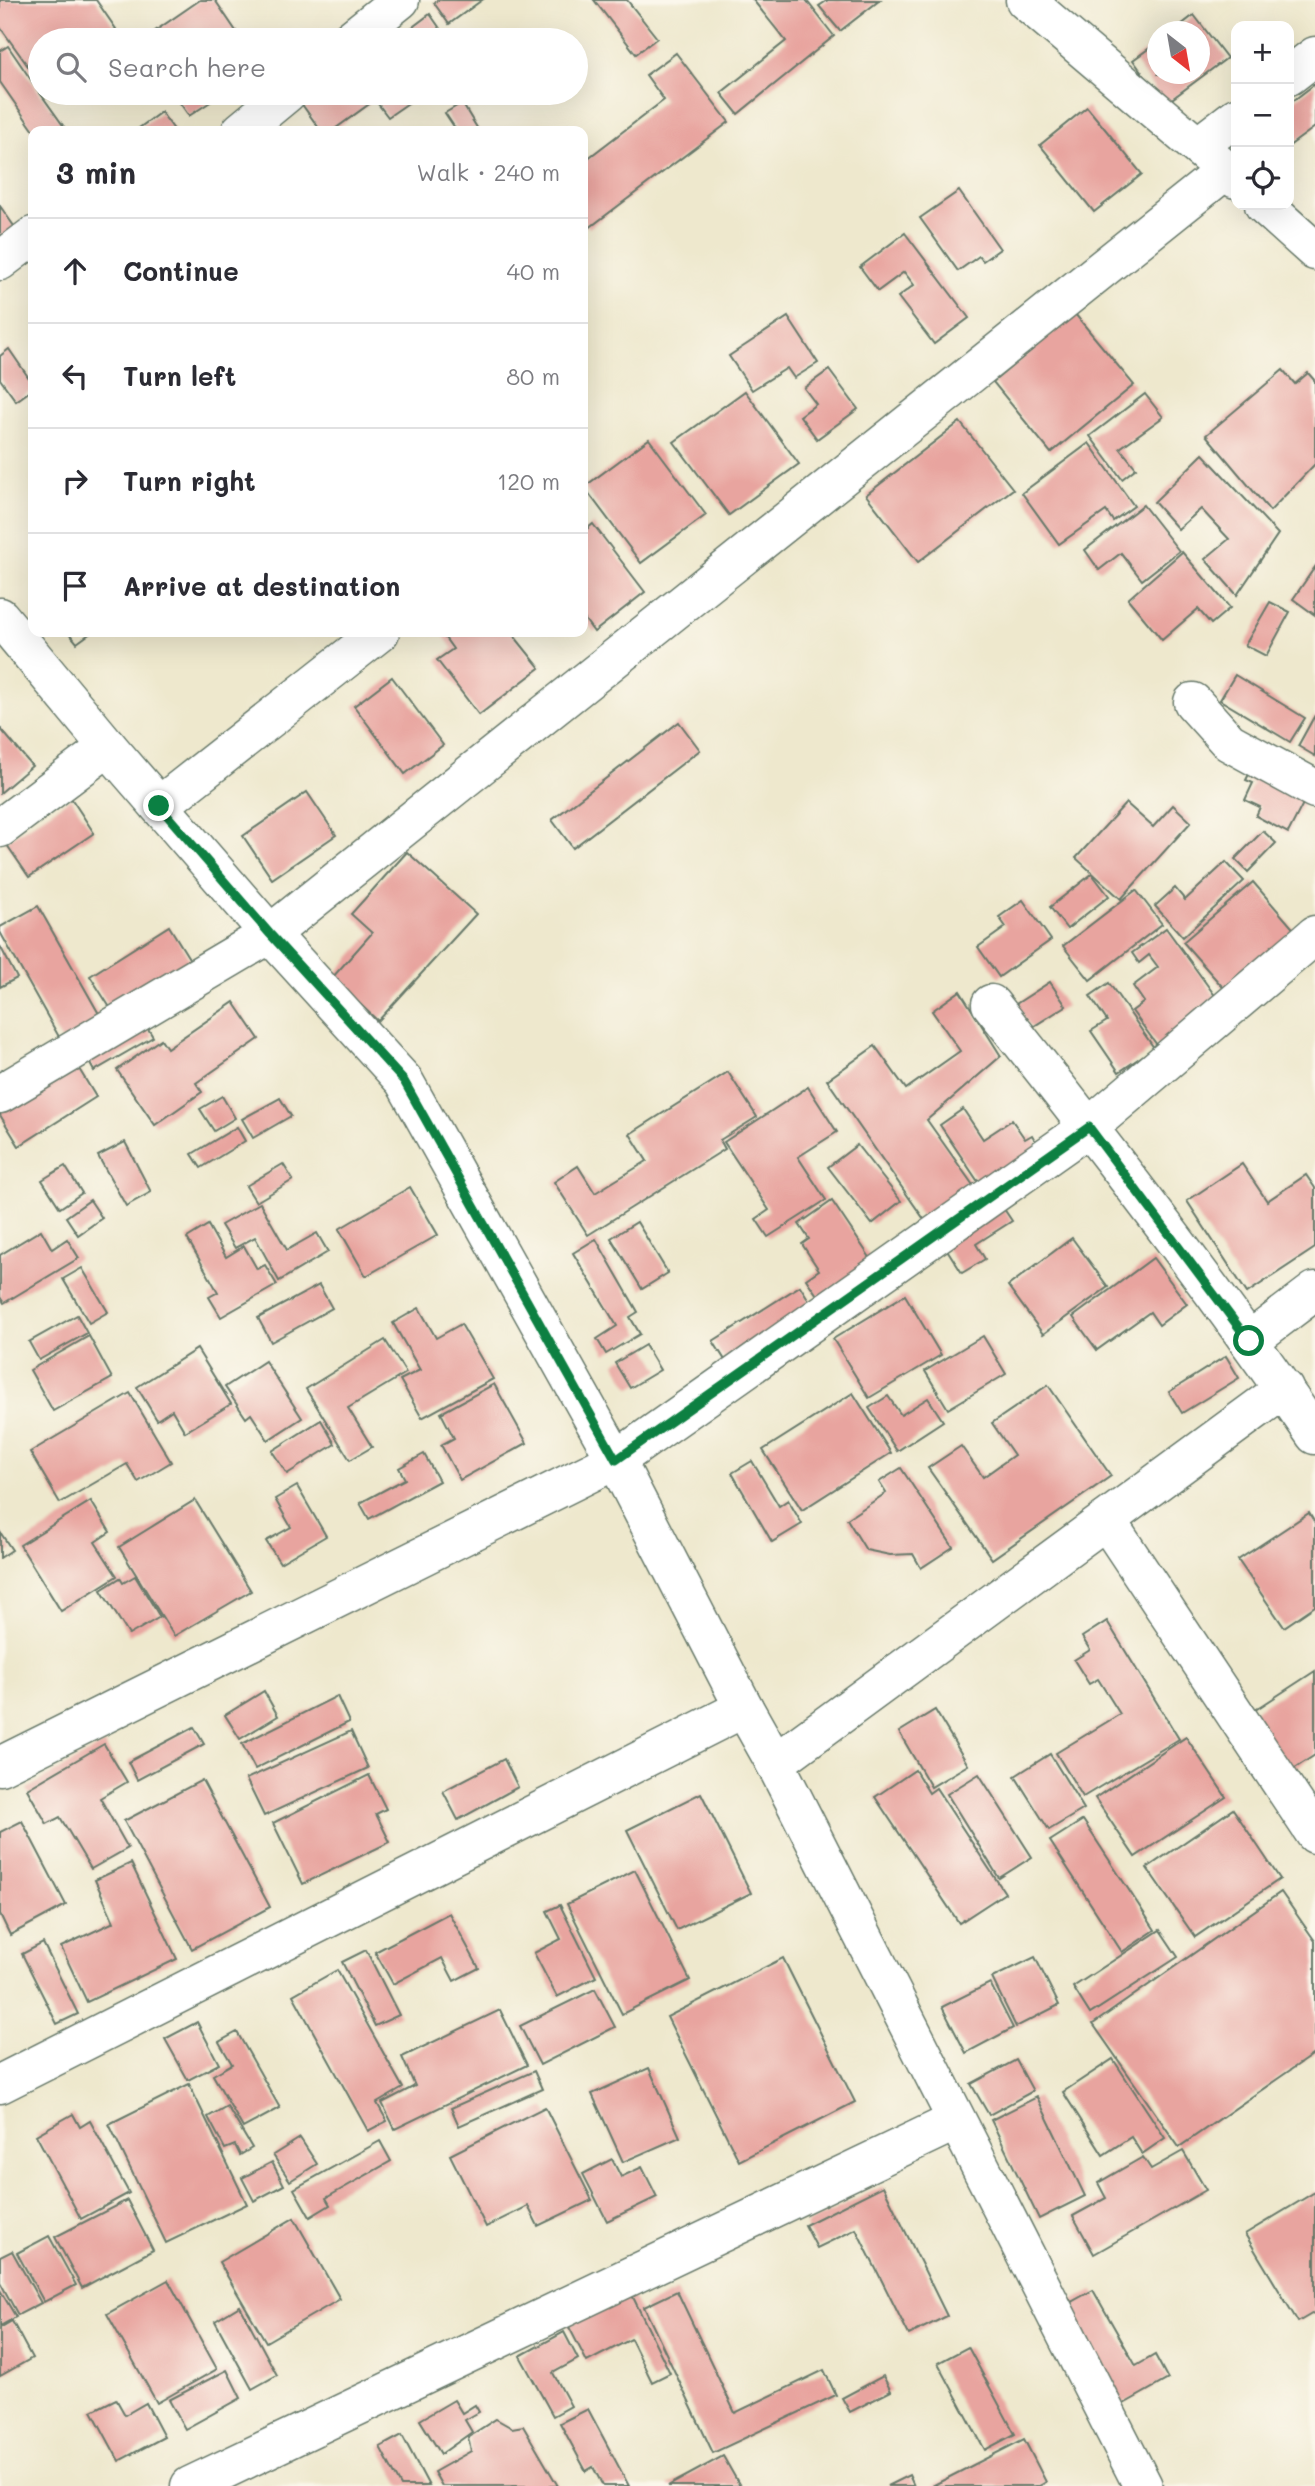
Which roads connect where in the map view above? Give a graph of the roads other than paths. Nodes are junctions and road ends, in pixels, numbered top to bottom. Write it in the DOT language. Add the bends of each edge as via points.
graph roads {
  1 [pos="400,0"];
  2 [pos="1025,0"];
  3 [pos="356,21"];
  4 [pos="1315,56"];
  5 [pos="1294,72"];
  6 [pos="272,105"];
  7 [pos="247,126"];
  8 [pos="1231,132"];
  9 [pos="1220,165"];
  10 [pos="1270,210"];
  11 [pos="28,240"];
  12 [pos="1315,251"];
  13 [pos="0,261"];
  14 [pos="0,617"];
  15 [pos="374,637"];
  16 [pos="1193,702"];
  17 [pos="108,747"];
  18 [pos="1315,789"];
  19 [pos="159,806"];
  20 [pos="0,828"];
  21 [pos="270,934"];
  22 [pos="1315,935"];
  23 [pos="991,1004"];
  24 [pos="0,1094"];
  25 [pos="1089,1127"];
  26 [pos="1315,1291"];
  27 [pos="1249,1341"];
  28 [pos="1284,1390"];
  29 [pos="1315,1434"];
  30 [pos="616,1460"];
  31 [pos="1106,1520"];
  32 [pos="744,1708"];
  33 [pos="775,1763"];
  34 [pos="0,1766"];
  35 [pos="1315,1834"];
  36 [pos="0,2084"];
  37 [pos="956,2121"];
  38 [pos="1133,2483"];
  39 [pos="190,2486"];
  1 -- 3 [label="street"];
  2 -- 9 [label="street"];
  4 -- 5 [label="street"];
  6 -- 7 [label="street"];
  8 -- 9 [label="street"];
  9 -- 21 [label="street"];
  10 -- 12 [label="street"];
  11 -- 13 [label="street"];
  14 -- 17 [label="street"];
  15 -- 19 [label="street"];
  16 -- 18 [label="street" via="1229,742"];
  17 -- 19 [label="street"];
  17 -- 20 [label="street"];
  19 -- 21 [label="street"];
  21 -- 24 [label="street"];
  21 -- 30 [label="street" via="404,1081"];
  22 -- 25 [label="street"];
  23 -- 25 [label="street"];
  25 -- 27 [label="street"];
  25 -- 30 [label="street"];
  26 -- 27 [label="street"];
  27 -- 28 [label="street"];
  28 -- 29 [label="street"];
  28 -- 31 [label="street"];
  30 -- 32 [label="street"];
  30 -- 34 [label="street"];
  31 -- 33 [label="street"];
  31 -- 35 [label="street"];
  32 -- 33 [label="street"];
  32 -- 36 [label="street"];
  33 -- 37 [label="street"];
  37 -- 38 [label="street"];
  37 -- 39 [label="street"];
}
